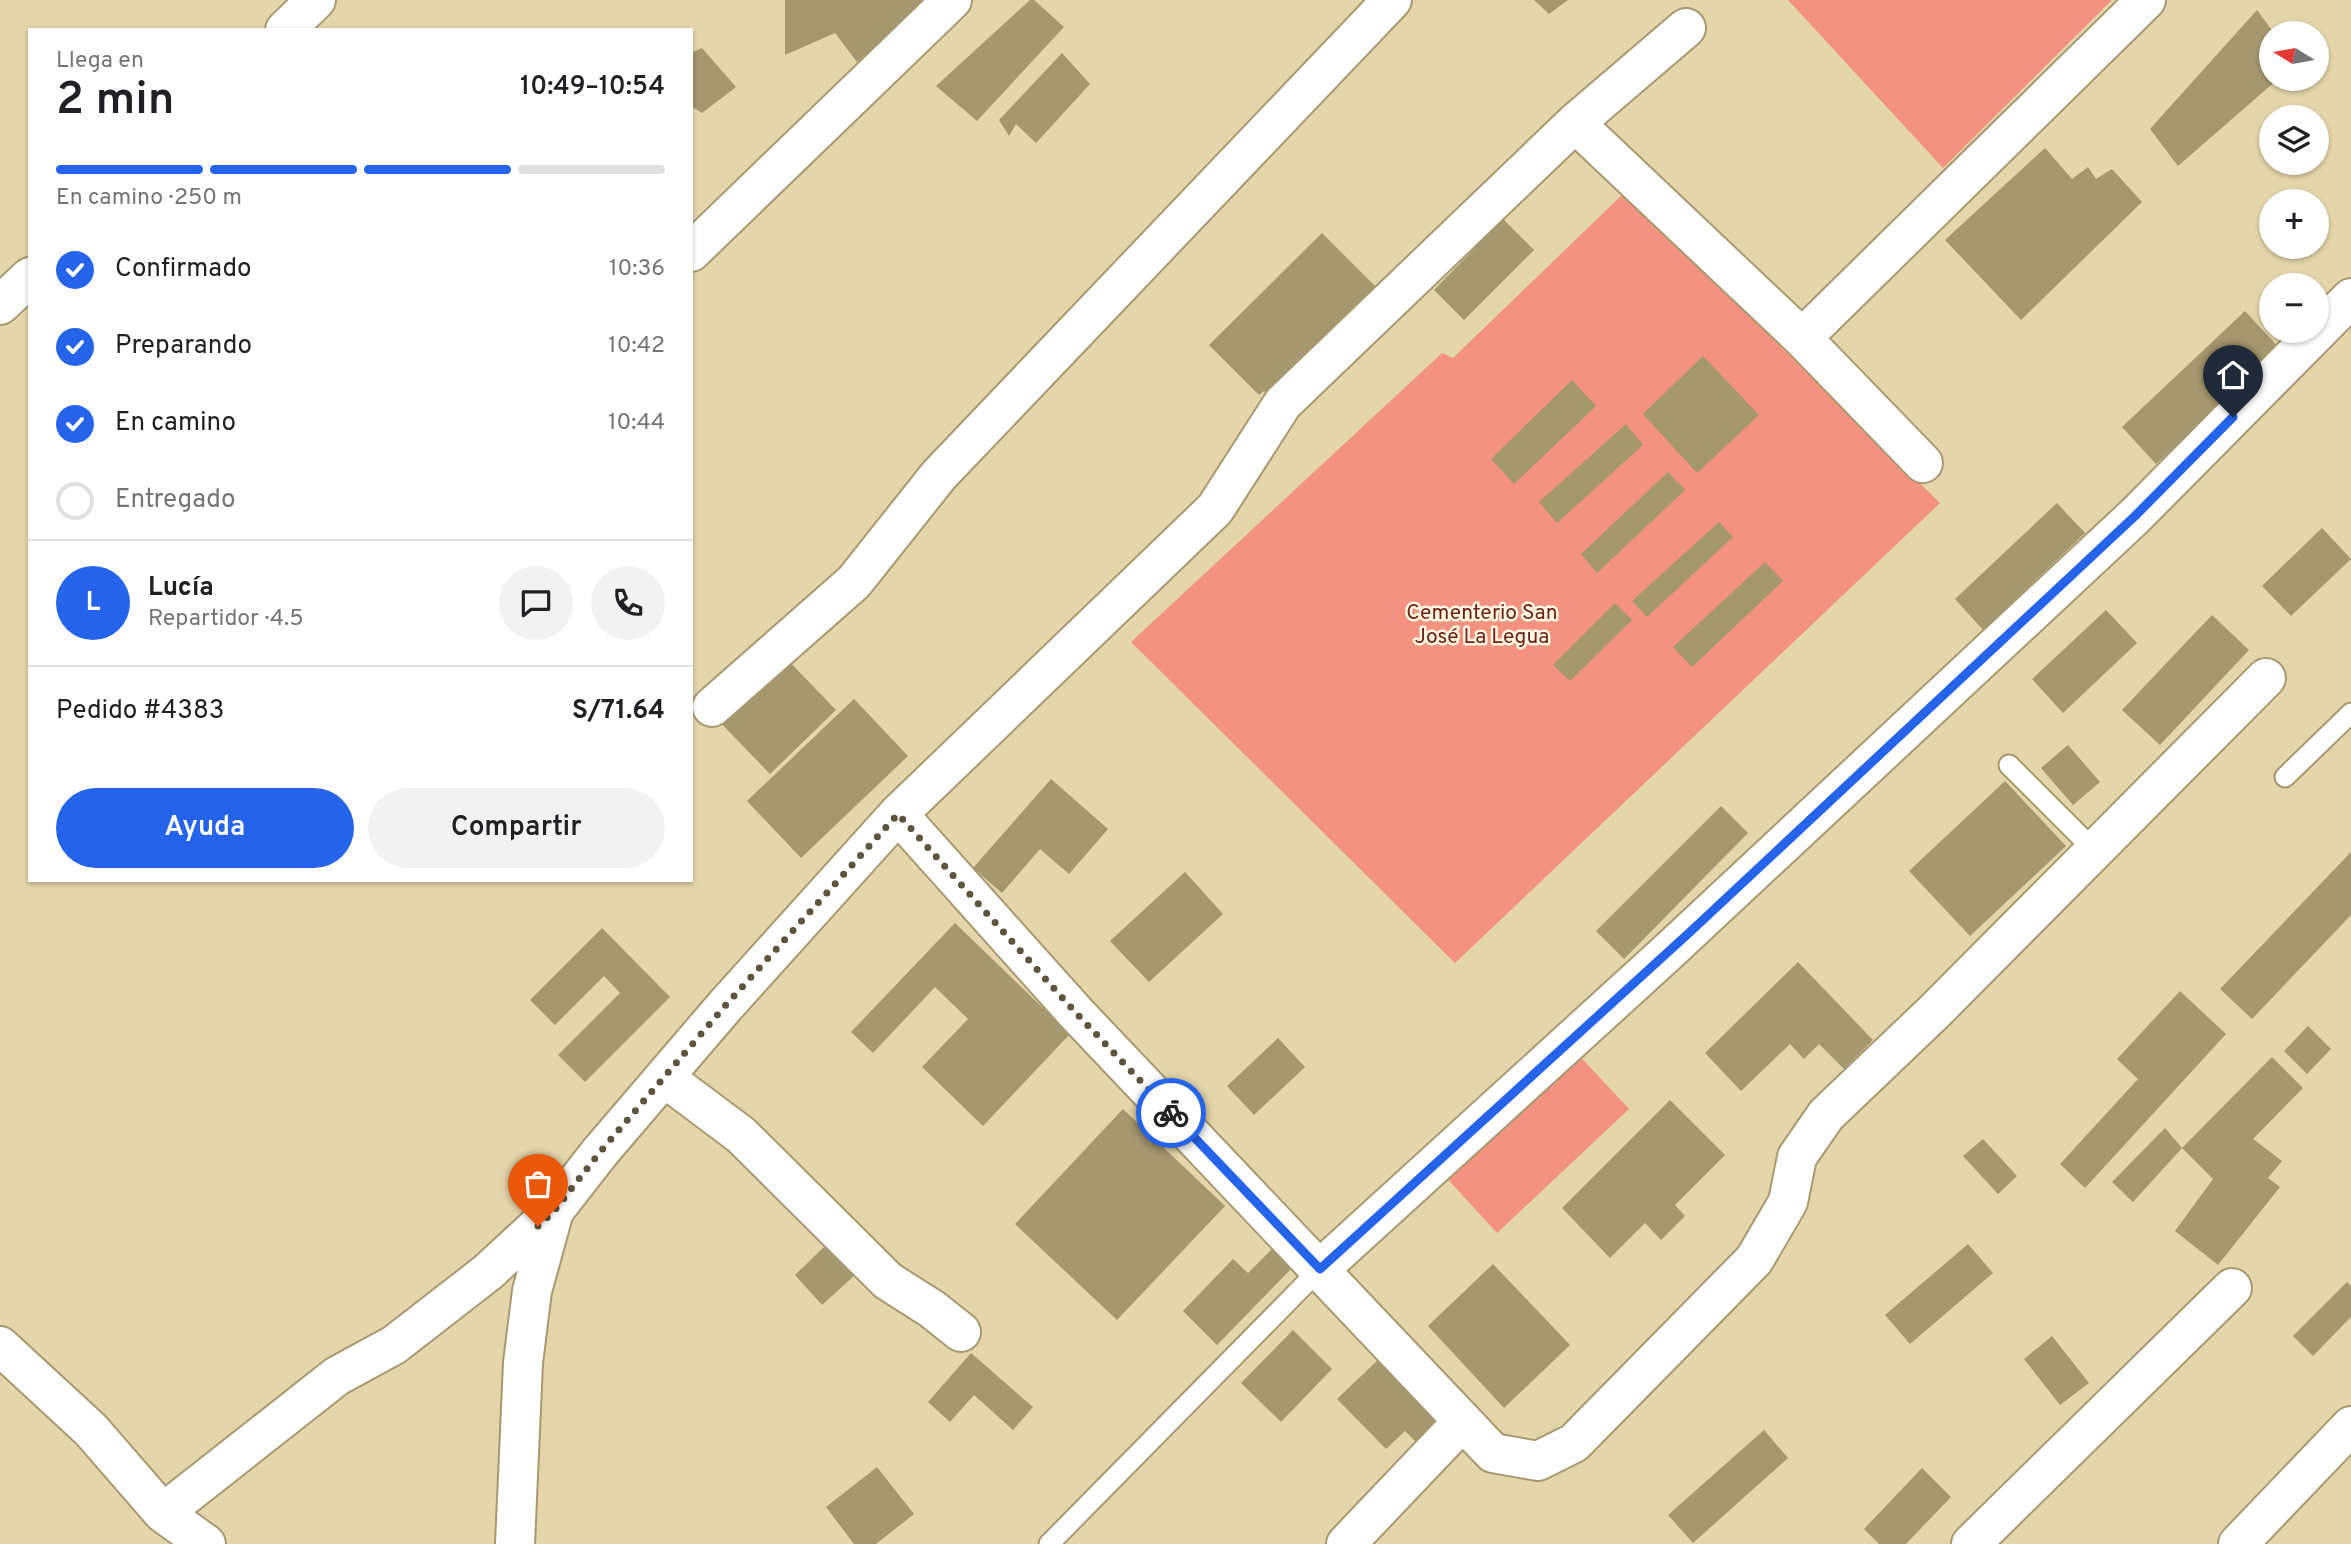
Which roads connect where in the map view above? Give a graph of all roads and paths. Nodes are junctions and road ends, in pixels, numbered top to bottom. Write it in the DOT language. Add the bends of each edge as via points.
graph roads {
  1 [pos="316,0"];
  2 [pos="952,0"];
  3 [pos="1392,0"];
  4 [pos="2146,0"];
  5 [pos="1686,27"];
  6 [pos="287,28"];
  7 [pos="1575,123"];
  8 [pos="693,250"];
  9 [pos="28,279"];
  10 [pos="2351,298"];
  11 [pos="0,305"];
  12 [pos="1802,338"];
  13 [pos="1923,463"];
  14 [pos="2266,678"];
  15 [pos="712,707"];
  16 [pos="2351,713"];
  17 [pos="2009,765"];
  18 [pos="2285,777"];
  19 [pos="898,814"];
  20 [pos="2094,850"];
  21 [pos="665,1078"];
  22 [pos="554,1211"];
  23 [pos="1320,1269"];
  24 [pos="2232,1288"];
  25 [pos="961,1332"];
  26 [pos="0,1346"];
  27 [pos="1463,1421"];
  28 [pos="2351,1426"];
  29 [pos="2351,1470"];
  30 [pos="2288,1492"];
  31 [pos="163,1513"];
  32 [pos="206,1544"];
  33 [pos="515,1544"];
  34 [pos="1049,1544"];
  35 [pos="1346,1544"];
  36 [pos="1970,1544"];
  37 [pos="2238,1544"];
  1 -- 6 [label="street"];
  2 -- 8 [label="street"];
  3 -- 15 [label="street" via="939,475 854,582"];
  4 -- 12 [label="street"];
  5 -- 7 [label="street"];
  7 -- 12 [label="street"];
  7 -- 19 [label="street" via="1283,403 1215,509"];
  9 -- 11 [label="street"];
  10 -- 23 [label="street" via="2135,516"];
  12 -- 13 [label="street"];
  14 -- 20 [label="street"];
  16 -- 18 [label="lane"];
  17 -- 20 [label="lane"];
  19 -- 21 [label="street"];
  19 -- 23 [label="street" via="1076,1013"];
  20 -- 27 [label="street" via="1826,1115 1797,1157 1788,1202 1754,1260 1574,1443 1538,1461 1504,1455 1493,1452"];
  21 -- 22 [label="street"];
  21 -- 25 [label="street" via="741,1135 888,1281"];
  22 -- 31 [label="street" via="488,1272 394,1345 337,1376"];
  22 -- 33 [label="street" via="532,1291 524,1351"];
  23 -- 27 [label="street"];
  23 -- 34 [label="lane"];
  24 -- 36 [label="street"];
  26 -- 31 [label="street" via="91,1430"];
  27 -- 35 [label="street"];
  28 -- 30 [label="street"];
  29 -- 30 [label="street"];
  30 -- 37 [label="street"];
  31 -- 32 [label="street"];
}
